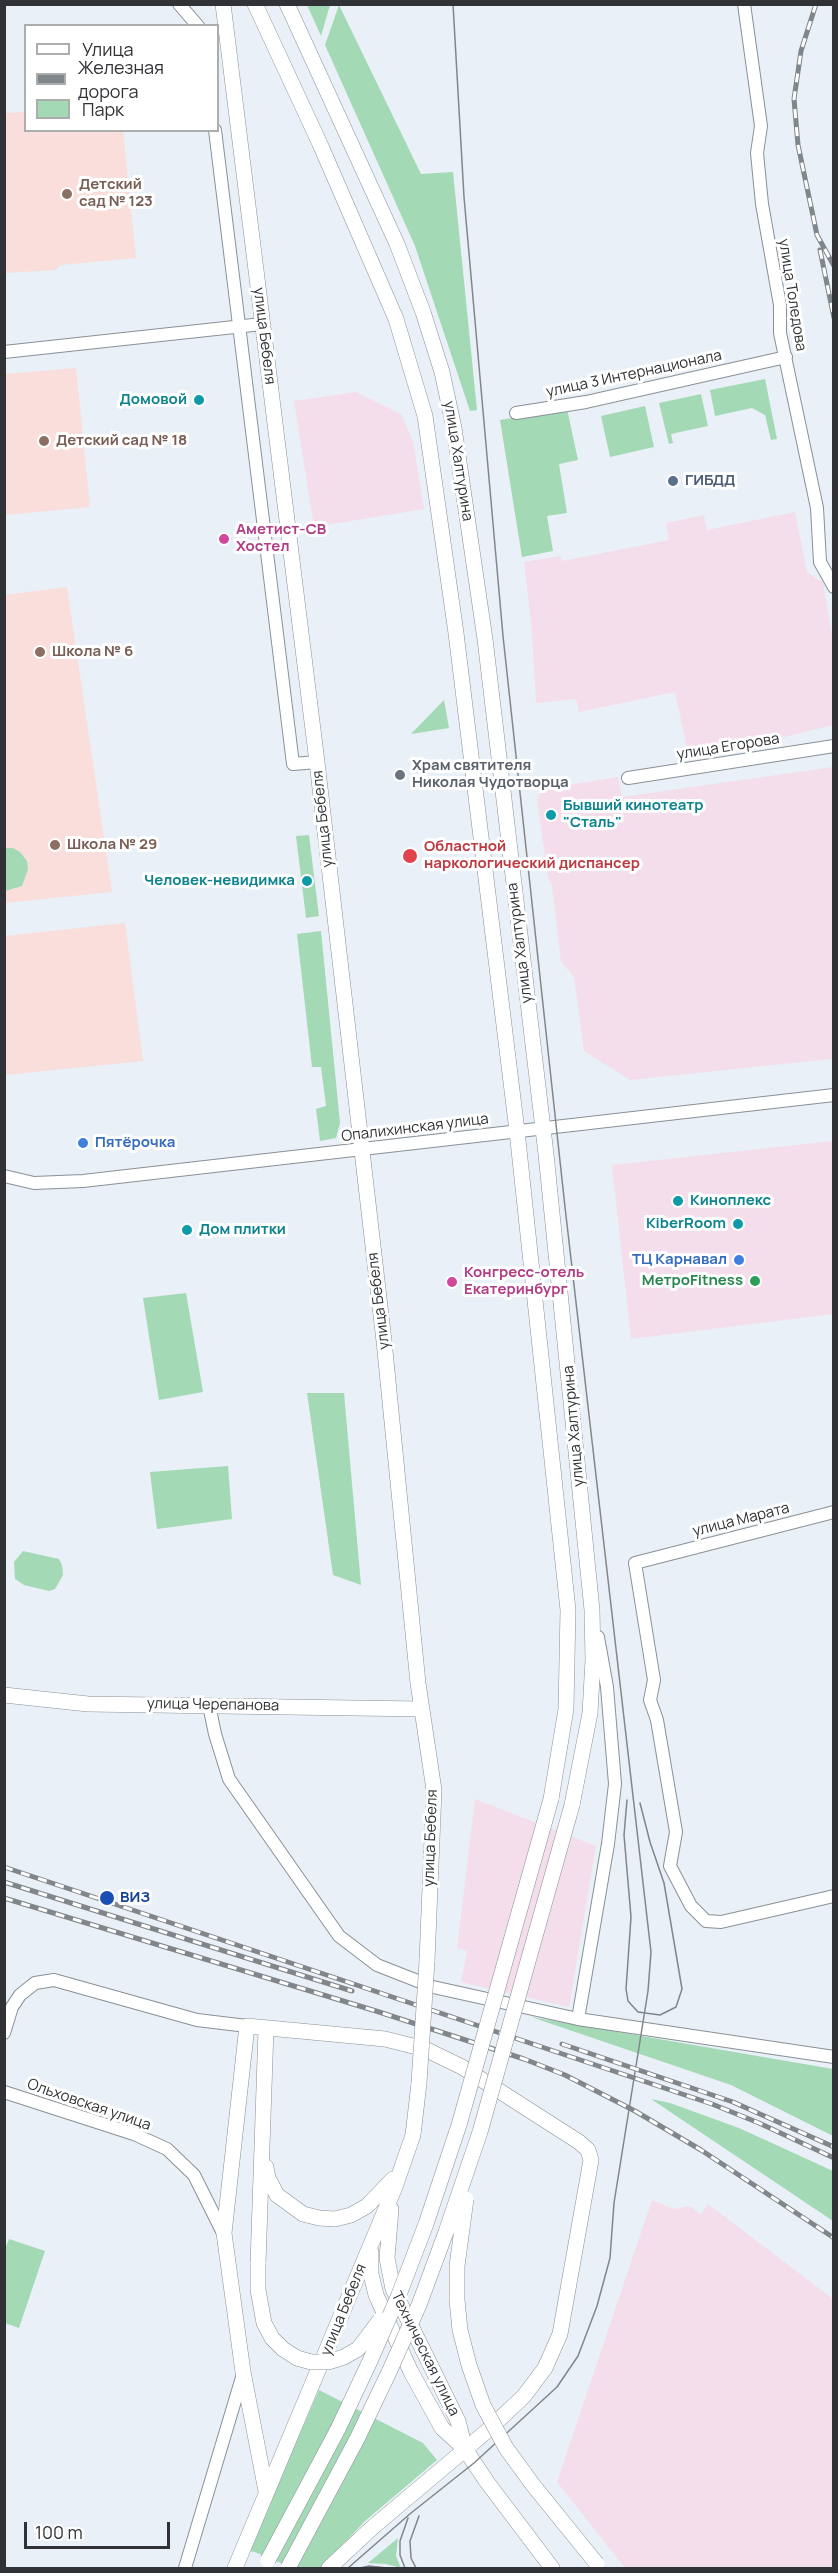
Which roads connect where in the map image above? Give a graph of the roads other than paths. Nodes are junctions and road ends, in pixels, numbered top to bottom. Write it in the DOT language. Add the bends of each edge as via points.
graph roads {
  1 [pos="179,4"];
  2 [pos="222,4"];
  3 [pos="255,4"];
  4 [pos="287,4"];
  5 [pos="744,4"];
  6 [pos="196,24"];
  7 [pos="215,132"];
  8 [pos="262,324"];
  9 [pos="241,327"];
  10 [pos="4,352"];
  11 [pos="786,357"];
  12 [pos="516,413"];
  13 [pos="834,587"];
  14 [pos="834,746"];
  15 [pos="317,762"];
  16 [pos="628,778"];
  17 [pos="832,1094"];
  18 [pos="543,1128"];
  19 [pos="517,1131"];
  20 [pos="362,1149"];
  21 [pos="4,1176"];
  22 [pos="834,1512"];
  23 [pos="592,1610"];
  24 [pos="4,1695"];
  25 [pos="209,1705"];
  26 [pos="421,1709"];
  27 [pos="834,1896"];
  28 [pos="578,2019"];
  29 [pos="247,2026"];
  30 [pos="266,2029"];
  31 [pos="4,2033"];
  32 [pos="834,2057"];
  33 [pos="4,2092"];
  34 [pos="480,2132"];
  35 [pos="262,2149"];
  36 [pos="407,2155"];
  37 [pos="395,2187"];
  38 [pos="375,2232"];
  39 [pos="224,2233"];
  40 [pos="411,2265"];
  41 [pos="243,2372"];
  42 [pos="465,2450"];
  43 [pos="266,2491"];
  44 [pos="266,2564"];
  45 [pos="598,2566"];
  46 [pos="185,2568"];
  47 [pos="235,2568"];
  48 [pos="288,2568"];
  49 [pos="329,2568"];
  50 [pos="552,2568"];
  1 -- 6 [label="street"];
  2 -- 8 [label="main road, улица Бебеля"];
  3 -- 19 [label="main road, улица Халтурина" via="375,268 425,416 456,633"];
  4 -- 18 [label="main road, улица Халтурина" via="397,244 442,372 485,639"];
  5 -- 11 [label="street, улица Толедова" via="761,126 758,153 762,204"];
  7 -- 9 [label="street"];
  8 -- 9 [label="street"];
  8 -- 15 [label="main road, улица Бебеля"];
  9 -- 10 [label="street"];
  9 -- 15 [label="street" via="293,764"];
  11 -- 12 [label="street, улица 3 Интернационала" via="586,402"];
  11 -- 13 [label="street, улица Толедова" via="817,508 820,562"];
  14 -- 16 [label="street, улица Егорова"];
  15 -- 20 [label="main road, улица Бебеля"];
  17 -- 18 [label="street, Опалихинская улица"];
  18 -- 19 [label="street, Опалихинская улица"];
  18 -- 23 [label="main road, улица Халтурина"];
  19 -- 20 [label="street, Опалихинская улица"];
  19 -- 40 [label="main road, улица Халтурина, bridge" via="568,1610 566,1709 551,1800 459,2125"];
  20 -- 21 [label="street, Опалихинская улица" via="83,1181 34,1183"];
  20 -- 26 [label="main road, улица Бебеля"];
  22 -- 27 [label="street, улица Марата" via="635,1563 654,1680 650,1700 657,1720 676,1832 670,1866 691,1906 705,1921 721,1922"];
  23 -- 28 [label="street" via="607,1687 615,1784"];
  23 -- 34 [label="main road, улица Халтурина, bridge" via="590,1713 572,1805"];
  24 -- 25 [label="main road, улица Черепанова" via="88,1704"];
  25 -- 26 [label="main road, улица Черепанова"];
  25 -- 28 [label="street" via="229,1779 339,1936 377,1965 433,1987"];
  26 -- 36 [label="main road, улица Бебеля, bridge" via="434,1790 419,2083"];
  28 -- 32 [label="street"];
  29 -- 30 [label="main road"];
  29 -- 31 [label="street" via="197,2020 54,1980 35,1983 20,1995"];
  29 -- 39 [label="main road"];
  30 -- 35 [label="main road"];
  30 -- 42 [label="main road" via="386,2039 433,2052 588,2150 591,2160 554,2350 524,2396"];
  33 -- 39 [label="street, Ольховская улица" via="134,2134 167,2149 194,2175"];
  34 -- 45 [label="main road, bridge" via="462,2216 457,2266 460,2330 469,2365 483,2405 506,2448"];
  34 -- 48 [label="main road, bridge" via="419,2305 357,2439"];
  35 -- 36 [label="main road" via="267,2178 277,2195 303,2214 335,2219 368,2206 394,2178"];
  35 -- 40 [label="main road, bridge" via="258,2290 264,2323 283,2349 311,2362 328,2362 358,2349 381,2319"];
  36 -- 37 [label="main road, улица Бебеля"];
  37 -- 38 [label="main road, улица Бебеля"];
  37 -- 42 [label="main road, Техническая улица" via="388,2236 388,2276 458,2421"];
  38 -- 42 [label="main road, Техническая улица" via="370,2260 376,2295 442,2428"];
  38 -- 43 [label="main road, улица Бебеля"];
  39 -- 41 [label="main road"];
  40 -- 44 [label="main road, bridge" via="375,2351"];
  41 -- 43 [label="main road"];
  41 -- 46 [label="street"];
  42 -- 49 [label="main road"];
  42 -- 50 [label="main road, Техническая улица"];
  43 -- 47 [label="main road, улица Бебеля"];
}
